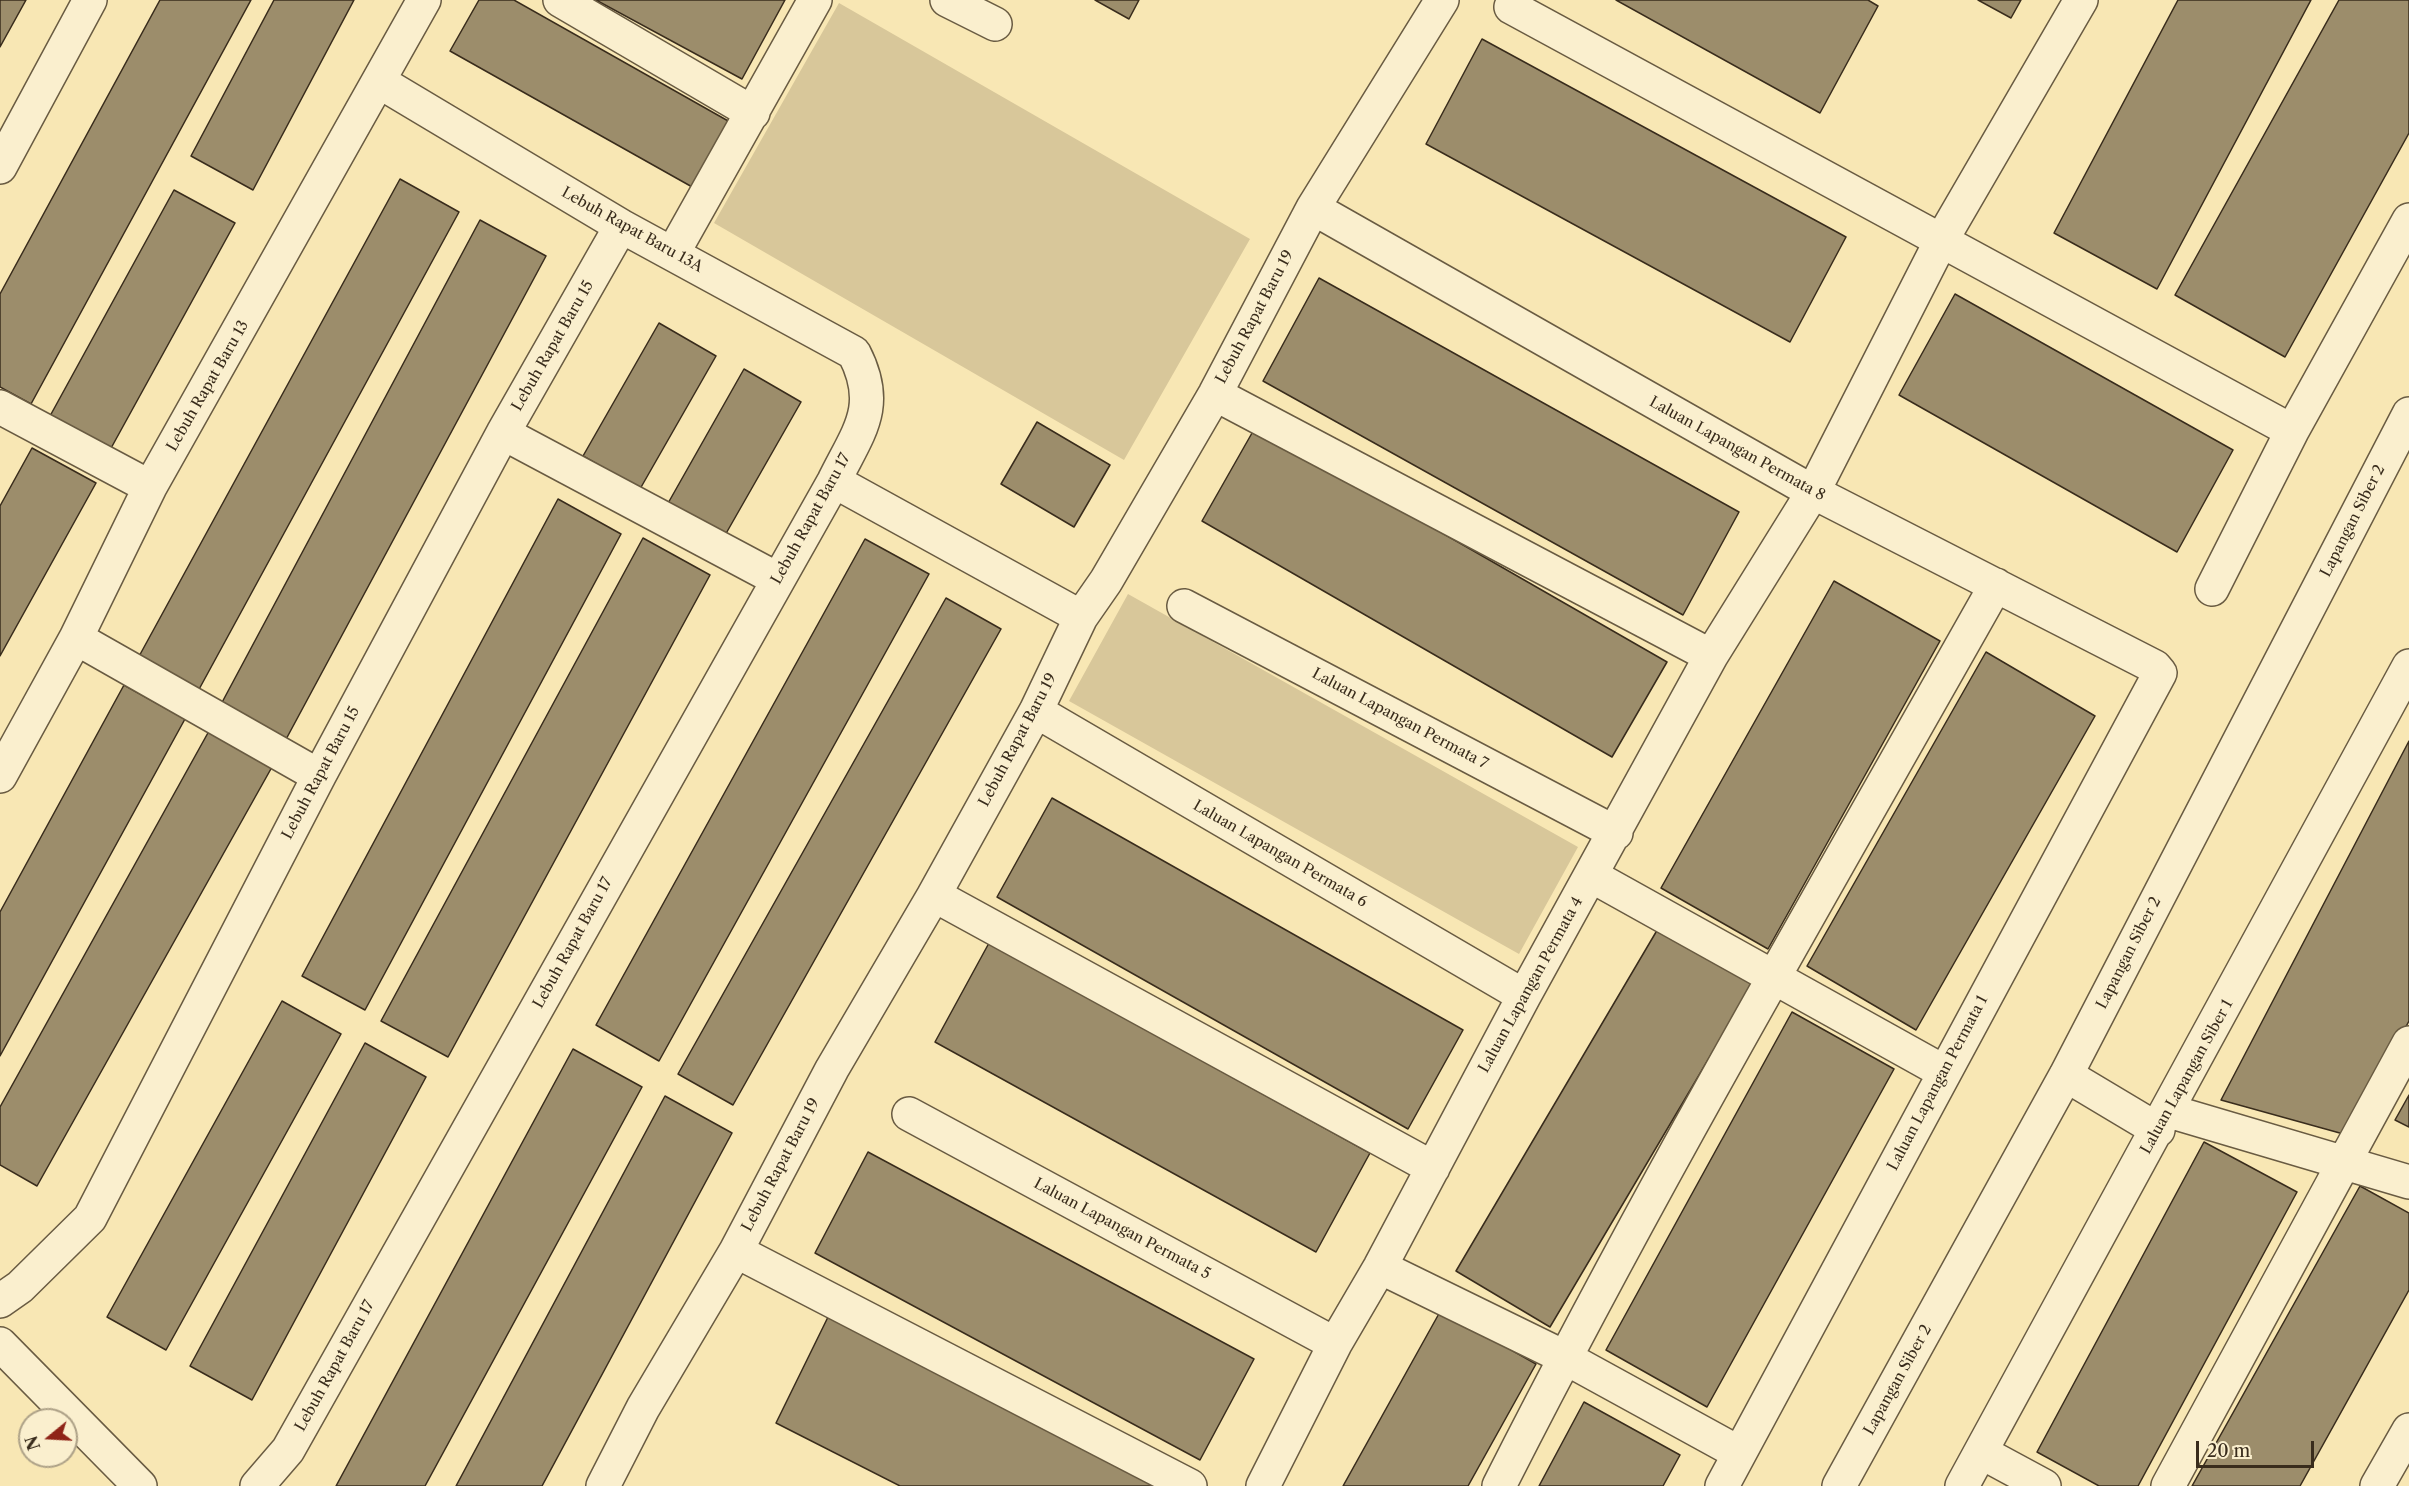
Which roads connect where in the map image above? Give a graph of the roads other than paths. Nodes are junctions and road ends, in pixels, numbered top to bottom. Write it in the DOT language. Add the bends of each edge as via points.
graph roads {
  1 [pos="90,0"];
  2 [pos="424,0"];
  3 [pos="560,0"];
  4 [pos="815,0"];
  5 [pos="947,0"];
  6 [pos="1442,0"];
  7 [pos="2081,0"];
  8 [pos="1514,3"];
  9 [pos="994,24"];
  10 [pos="380,82"];
  11 [pos="753,113"];
  12 [pos="0,167"];
  13 [pos="1313,208"];
  14 [pos="2409,220"];
  15 [pos="621,226"];
  16 [pos="1941,241"];
  17 [pos="673,253"];
  18 [pos="868,390"];
  19 [pos="1215,394"];
  20 [pos="0,407"];
  21 [pos="2409,414"];
  22 [pos="2292,431"];
  23 [pos="503,433"];
  24 [pos="834,481"];
  25 [pos="150,487"];
  26 [pos="1813,492"];
  27 [pos="777,579"];
  28 [pos="1996,585"];
  29 [pos="2212,589"];
  30 [pos="1184,606"];
  31 [pos="1081,617"];
  32 [pos="76,638"];
  33 [pos="1711,656"];
  34 [pos="2409,666"];
  35 [pos="2157,681"];
  36 [pos="1036,711"];
  37 [pos="0,776"];
  38 [pos="319,776"];
  39 [pos="1616,833"];
  40 [pos="1592,876"];
  41 [pos="934,895"];
  42 [pos="1774,978"];
  43 [pos="1524,996"];
  44 [pos="2409,1043"];
  45 [pos="1944,1072"];
  46 [pos="2066,1075"];
  47 [pos="909,1114"];
  48 [pos="2163,1120"];
  49 [pos="2342,1162"];
  50 [pos="1433,1168"];
  51 [pos="2409,1182"];
  52 [pos="736,1251"];
  53 [pos="1380,1267"];
  54 [pos="0,1302"];
  55 [pos="0,1344"];
  56 [pos="1335,1344"];
  57 [pos="1564,1357"];
  58 [pos="2409,1430"];
  59 [pos="1981,1452"];
  60 [pos="1739,1453"];
  61 [pos="140,1486"];
  62 [pos="257,1486"];
  63 [pos="603,1486"];
  64 [pos="1190,1486"];
  65 [pos="1263,1486"];
  66 [pos="1499,1486"];
  67 [pos="1722,1486"];
  68 [pos="1839,1486"];
  69 [pos="1962,1486"];
  70 [pos="2044,1486"];
  71 [pos="2168,1486"];
  72 [pos="2378,1486"];
  1 -- 12 [label="street"];
  2 -- 10 [label="street, Lebuh Rapat Baru 13"];
  3 -- 11 [label="street"];
  4 -- 11 [label="street"];
  5 -- 9 [label="street"];
  6 -- 13 [label="street, Lebuh Rapat Baru 19"];
  7 -- 16 [label="street, Laluan Lapangan Permata 4"];
  8 -- 16 [label="street"];
  10 -- 15 [label="street, Lebuh Rapat Baru 13A"];
  10 -- 25 [label="street, Lebuh Rapat Baru 13"];
  11 -- 17 [label="street"];
  13 -- 19 [label="street, Lebuh Rapat Baru 19"];
  13 -- 26 [label="street, Laluan Lapangan Permata 8"];
  14 -- 22 [label="street"];
  15 -- 17 [label="street, Lebuh Rapat Baru 13A"];
  15 -- 23 [label="street, Lebuh Rapat Baru 15"];
  16 -- 22 [label="street"];
  16 -- 26 [label="street, Laluan Lapangan Permata 4"];
  17 -- 18 [label="street, Lebuh Rapat Baru 13A" via="854,353"];
  18 -- 24 [label="street, Lebuh Rapat Baru 17" via="866,416"];
  19 -- 31 [label="street, Lebuh Rapat Baru 19"];
  19 -- 33 [label="street"];
  20 -- 25 [label="street"];
  21 -- 46 [label="street, Lapangan Siber 2"];
  22 -- 29 [label="street"];
  23 -- 27 [label="street"];
  23 -- 38 [label="street, Lebuh Rapat Baru 15"];
  24 -- 27 [label="street, Lebuh Rapat Baru 17"];
  24 -- 31 [label="street"];
  25 -- 32 [label="street, Lebuh Rapat Baru 13"];
  26 -- 28 [label="street, Laluan Lapangan Permata 8"];
  26 -- 33 [label="street, Laluan Lapangan Permata 4"];
  27 -- 62 [label="street, Lebuh Rapat Baru 17" via="288,1450"];
  28 -- 35 [label="street, Laluan Lapangan Permata 8" via="2155,667 2160,673"];
  28 -- 42 [label="street"];
  30 -- 39 [label="street, Laluan Lapangan Permata 7"];
  31 -- 36 [label="street, Lebuh Rapat Baru 19"];
  32 -- 37 [label="street, Lebuh Rapat Baru 13"];
  32 -- 38 [label="street"];
  33 -- 39 [label="street, Laluan Lapangan Permata 4"];
  34 -- 48 [label="street, Laluan Lapangan Siber 1"];
  35 -- 45 [label="street, Laluan Lapangan Permata 1"];
  36 -- 41 [label="street, Lebuh Rapat Baru 19"];
  36 -- 43 [label="street, Laluan Lapangan Permata 6"];
  38 -- 54 [label="street, Lebuh Rapat Baru 15" via="90,1218 21,1287"];
  39 -- 40 [label="street, Laluan Lapangan Permata 4"];
  40 -- 42 [label="street"];
  40 -- 43 [label="street, Laluan Lapangan Permata 4"];
  41 -- 50 [label="street"];
  41 -- 52 [label="street, Lebuh Rapat Baru 19" via="832,1070"];
  42 -- 45 [label="street"];
  42 -- 57 [label="street"];
  43 -- 50 [label="street, Laluan Lapangan Permata 4"];
  44 -- 49 [label="street"];
  45 -- 60 [label="street, Laluan Lapangan Permata 1"];
  46 -- 48 [label="street"];
  46 -- 68 [label="street, Lapangan Siber 2"];
  47 -- 56 [label="street, Laluan Lapangan Permata 5"];
  48 -- 49 [label="street"];
  48 -- 59 [label="street, Laluan Lapangan Siber 1"];
  49 -- 51 [label="street"];
  49 -- 71 [label="street"];
  50 -- 53 [label="street, Laluan Lapangan Permata 4"];
  52 -- 63 [label="street, Lebuh Rapat Baru 19" via="643,1408"];
  52 -- 64 [label="street"];
  53 -- 56 [label="street, Laluan Lapangan Permata 4"];
  53 -- 57 [label="street"];
  55 -- 61 [label="street"];
  56 -- 65 [label="street, Laluan Lapangan Permata 4"];
  57 -- 60 [label="street"];
  57 -- 66 [label="street"];
  58 -- 72 [label="street"];
  59 -- 69 [label="street, Laluan Lapangan Siber 1"];
  59 -- 70 [label="street"];
  60 -- 67 [label="street, Laluan Lapangan Permata 1"];
}
